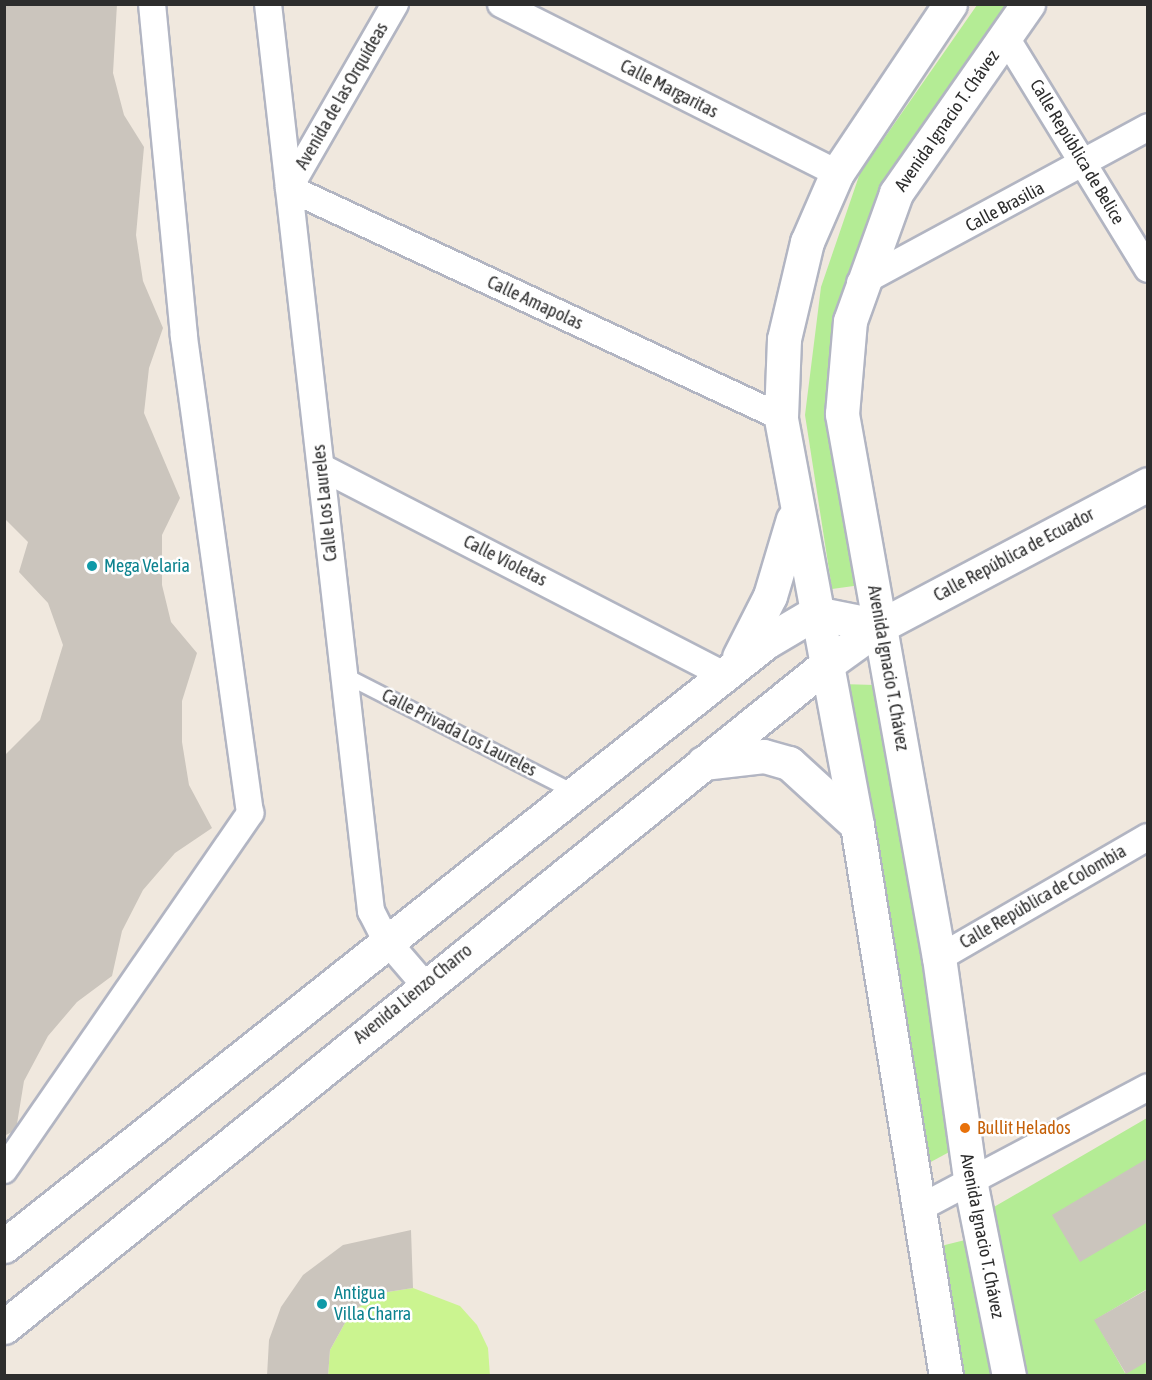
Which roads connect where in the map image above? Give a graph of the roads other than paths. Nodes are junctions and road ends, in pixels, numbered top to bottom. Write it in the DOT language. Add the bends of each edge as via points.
graph roads {
  1 [pos="152,4"];
  2 [pos="268,4"];
  3 [pos="395,4"];
  4 [pos="501,4"];
  5 [pos="950,4"];
  6 [pos="1028,4"];
  7 [pos="1005,36"];
  8 [pos="1148,127"];
  9 [pos="1085,164"];
  10 [pos="837,173"];
  11 [pos="289,188"];
  12 [pos="1148,269"];
  13 [pos="860,283"];
  14 [pos="781,417"];
  15 [pos="321,467"];
  16 [pos="1148,484"];
  17 [pos="796,508"];
  18 [pos="815,614"];
  19 [pos="880,626"];
  20 [pos="826,664"];
  21 [pos="728,669"];
  22 [pos="344,675"];
  23 [pos="701,763"];
  24 [pos="574,792"];
  25 [pos="857,825"];
  26 [pos="1148,837"];
  27 [pos="386,940"];
  28 [pos="939,958"];
  29 [pos="424,984"];
  30 [pos="1148,1087"];
  31 [pos="4,1170"];
  32 [pos="971,1185"];
  33 [pos="918,1209"];
  34 [pos="4,1246"];
  35 [pos="4,1327"];
  36 [pos="946,1376"];
  37 [pos="1009,1376"];
  1 -- 31 [label="street" via="184,336 250,813"];
  2 -- 11 [label="street, Calle Los Laureles"];
  3 -- 11 [label="street, Avenida de las Orquídeas"];
  4 -- 10 [label="street, Calle Margaritas"];
  5 -- 10 [label="main road"];
  6 -- 7 [label="main road, Avenida Ignacio T. Chávez"];
  7 -- 9 [label="street, Calle República de Belice"];
  7 -- 13 [label="main road, Avenida Ignacio T. Chávez" via="896,193"];
  8 -- 9 [label="street, Calle Brasilia"];
  9 -- 12 [label="street, Calle República de Belice"];
  9 -- 13 [label="street, Calle Brasilia"];
  10 -- 14 [label="main road" via="807,242 784,339"];
  11 -- 14 [label="street, Calle Amapolas"];
  11 -- 15 [label="street, Calle Los Laureles"];
  13 -- 19 [label="main road, Avenida Ignacio T. Chávez" via="850,321 842,414"];
  14 -- 17 [label="main road"];
  15 -- 21 [label="street, Calle Violetas" via="689,654"];
  15 -- 22 [label="street, Calle Los Laureles"];
  16 -- 19 [label="main road, Calle República de Ecuador"];
  17 -- 18 [label="main road"];
  17 -- 21 [label="main road" via="770,596"];
  18 -- 19 [label="main road"];
  18 -- 20 [label="main road"];
  18 -- 21 [label="main road"];
  19 -- 20 [label="main road, Calle República de Ecuador"];
  19 -- 28 [label="main road, Avenida Ignacio T. Chávez"];
  20 -- 23 [label="main road, Avenida Lienzo Charro"];
  20 -- 25 [label="main road"];
  21 -- 24 [label="main road"];
  22 -- 24 [label="lane, Calle Privada Los Laureles"];
  22 -- 27 [label="street, Calle Los Laureles" via="371,911"];
  23 -- 25 [label="main road" via="764,756 789,763"];
  23 -- 29 [label="main road, Avenida Lienzo Charro"];
  24 -- 27 [label="main road"];
  25 -- 33 [label="main road"];
  26 -- 28 [label="street, Calle República de Colombia"];
  27 -- 29 [label="street, Calle Los Laureles"];
  27 -- 34 [label="main road"];
  28 -- 32 [label="main road, Avenida Ignacio T. Chávez"];
  29 -- 35 [label="main road, Avenida Lienzo Charro"];
  30 -- 32 [label="street"];
  32 -- 33 [label="street"];
  32 -- 37 [label="main road, Avenida Ignacio T. Chávez"];
  33 -- 36 [label="main road"];
}
